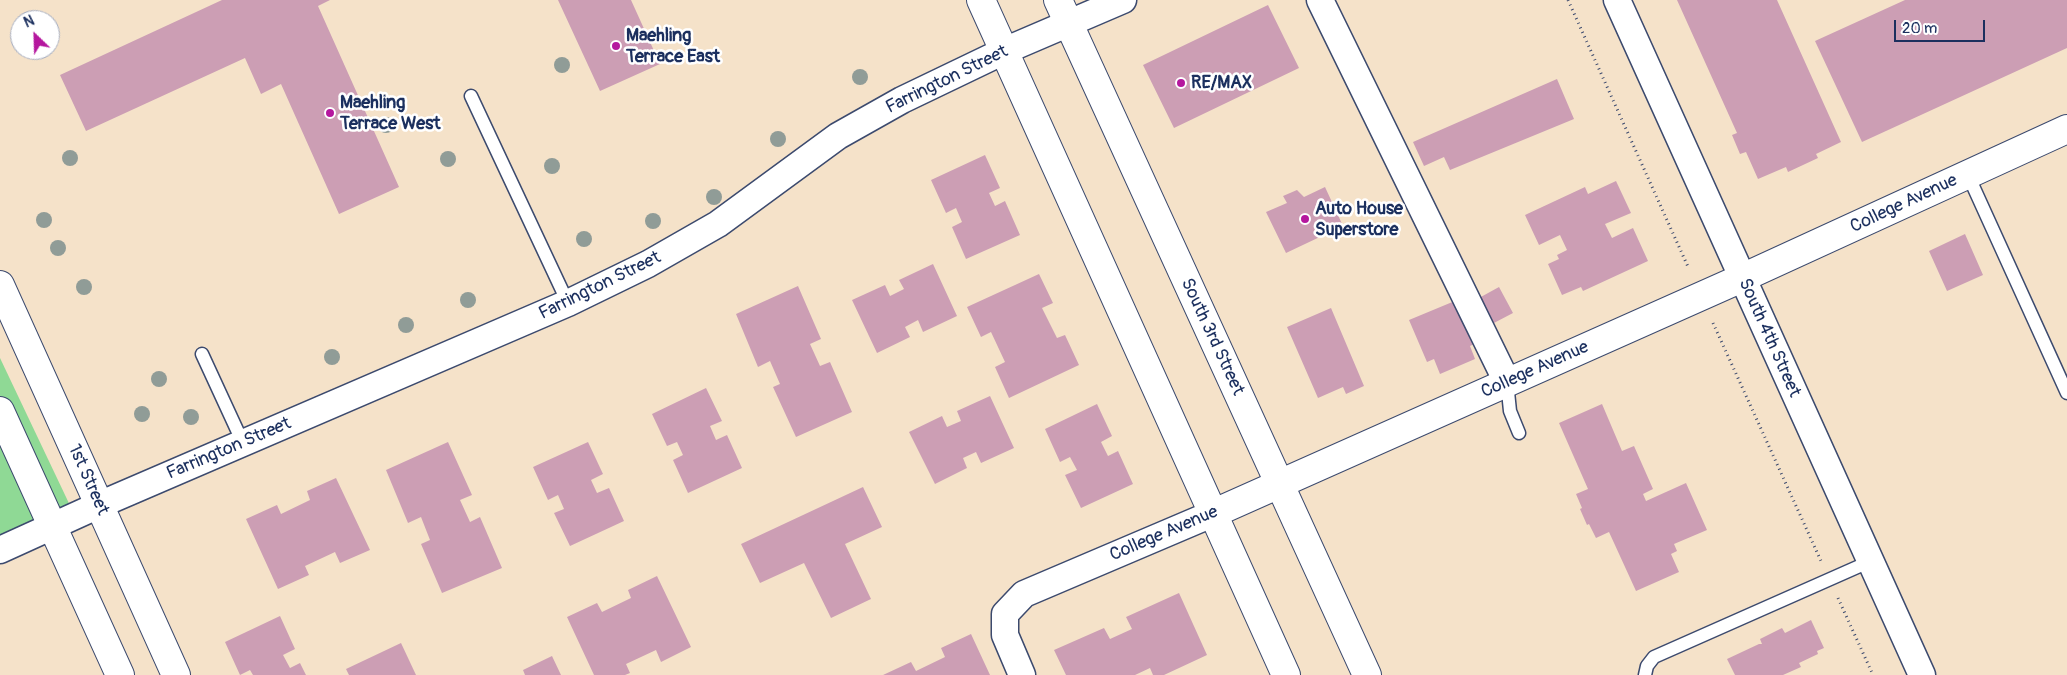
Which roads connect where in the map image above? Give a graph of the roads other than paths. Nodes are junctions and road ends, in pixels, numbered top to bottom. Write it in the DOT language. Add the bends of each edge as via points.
graph roads {
  1 [pos="981,0"];
  2 [pos="1058,0"];
  3 [pos="1123,0"];
  4 [pos="1320,0"];
  5 [pos="1617,0"];
  6 [pos="1068,25"];
  7 [pos="1004,51"];
  8 [pos="472,96"];
  9 [pos="2067,129"];
  10 [pos="1968,174"];
  11 [pos="1742,278"];
  12 [pos="0,285"];
  13 [pos="568,303"];
  14 [pos="202,354"];
  15 [pos="1507,382"];
  16 [pos="2067,393"];
  17 [pos="0,411"];
  18 [pos="1519,433"];
  19 [pos="243,443"];
  20 [pos="1280,484"];
  21 [pos="99,505"];
  22 [pos="1212,514"];
  23 [pos="52,527"];
  24 [pos="0,550"];
  25 [pos="1871,562"];
  26 [pos="120,675"];
  27 [pos="176,675"];
  28 [pos="1022,675"];
  29 [pos="1286,675"];
  30 [pos="1367,675"];
  31 [pos="1645,675"];
  32 [pos="1922,675"];
  1 -- 7 [label="main road"];
  2 -- 6 [label="main road, South 3rd Street"];
  3 -- 6 [label="street, Farrington Street"];
  4 -- 15 [label="street"];
  5 -- 11 [label="street, South 4th Street"];
  6 -- 7 [label="street, Farrington Street"];
  6 -- 20 [label="main road, South 3rd Street"];
  7 -- 13 [label="street, Farrington Street" via="902,100 838,136 718,224 648,264"];
  7 -- 22 [label="main road"];
  8 -- 13 [label="lane"];
  9 -- 10 [label="main road, College Avenue"];
  10 -- 11 [label="main road, College Avenue"];
  10 -- 16 [label="lane"];
  11 -- 15 [label="main road, College Avenue"];
  11 -- 25 [label="street, South 4th Street"];
  12 -- 21 [label="main road, 1st Street"];
  13 -- 19 [label="street, Farrington Street"];
  14 -- 19 [label="lane"];
  15 -- 18 [label="lane" via="1510,410"];
  15 -- 20 [label="main road, College Avenue"];
  17 -- 23 [label="main road"];
  19 -- 21 [label="street, Farrington Street"];
  20 -- 22 [label="main road, College Avenue"];
  20 -- 30 [label="main road, South 3rd Street"];
  21 -- 23 [label="street, Farrington Street"];
  21 -- 27 [label="main road, 1st Street"];
  22 -- 28 [label="street, College Avenue" via="1024,594 1005,614 1005,634"];
  22 -- 29 [label="main road"];
  23 -- 24 [label="street, Farrington Street"];
  23 -- 26 [label="main road"];
  25 -- 31 [label="lane" via="1654,657"];
  25 -- 32 [label="street, South 4th Street"];
}
